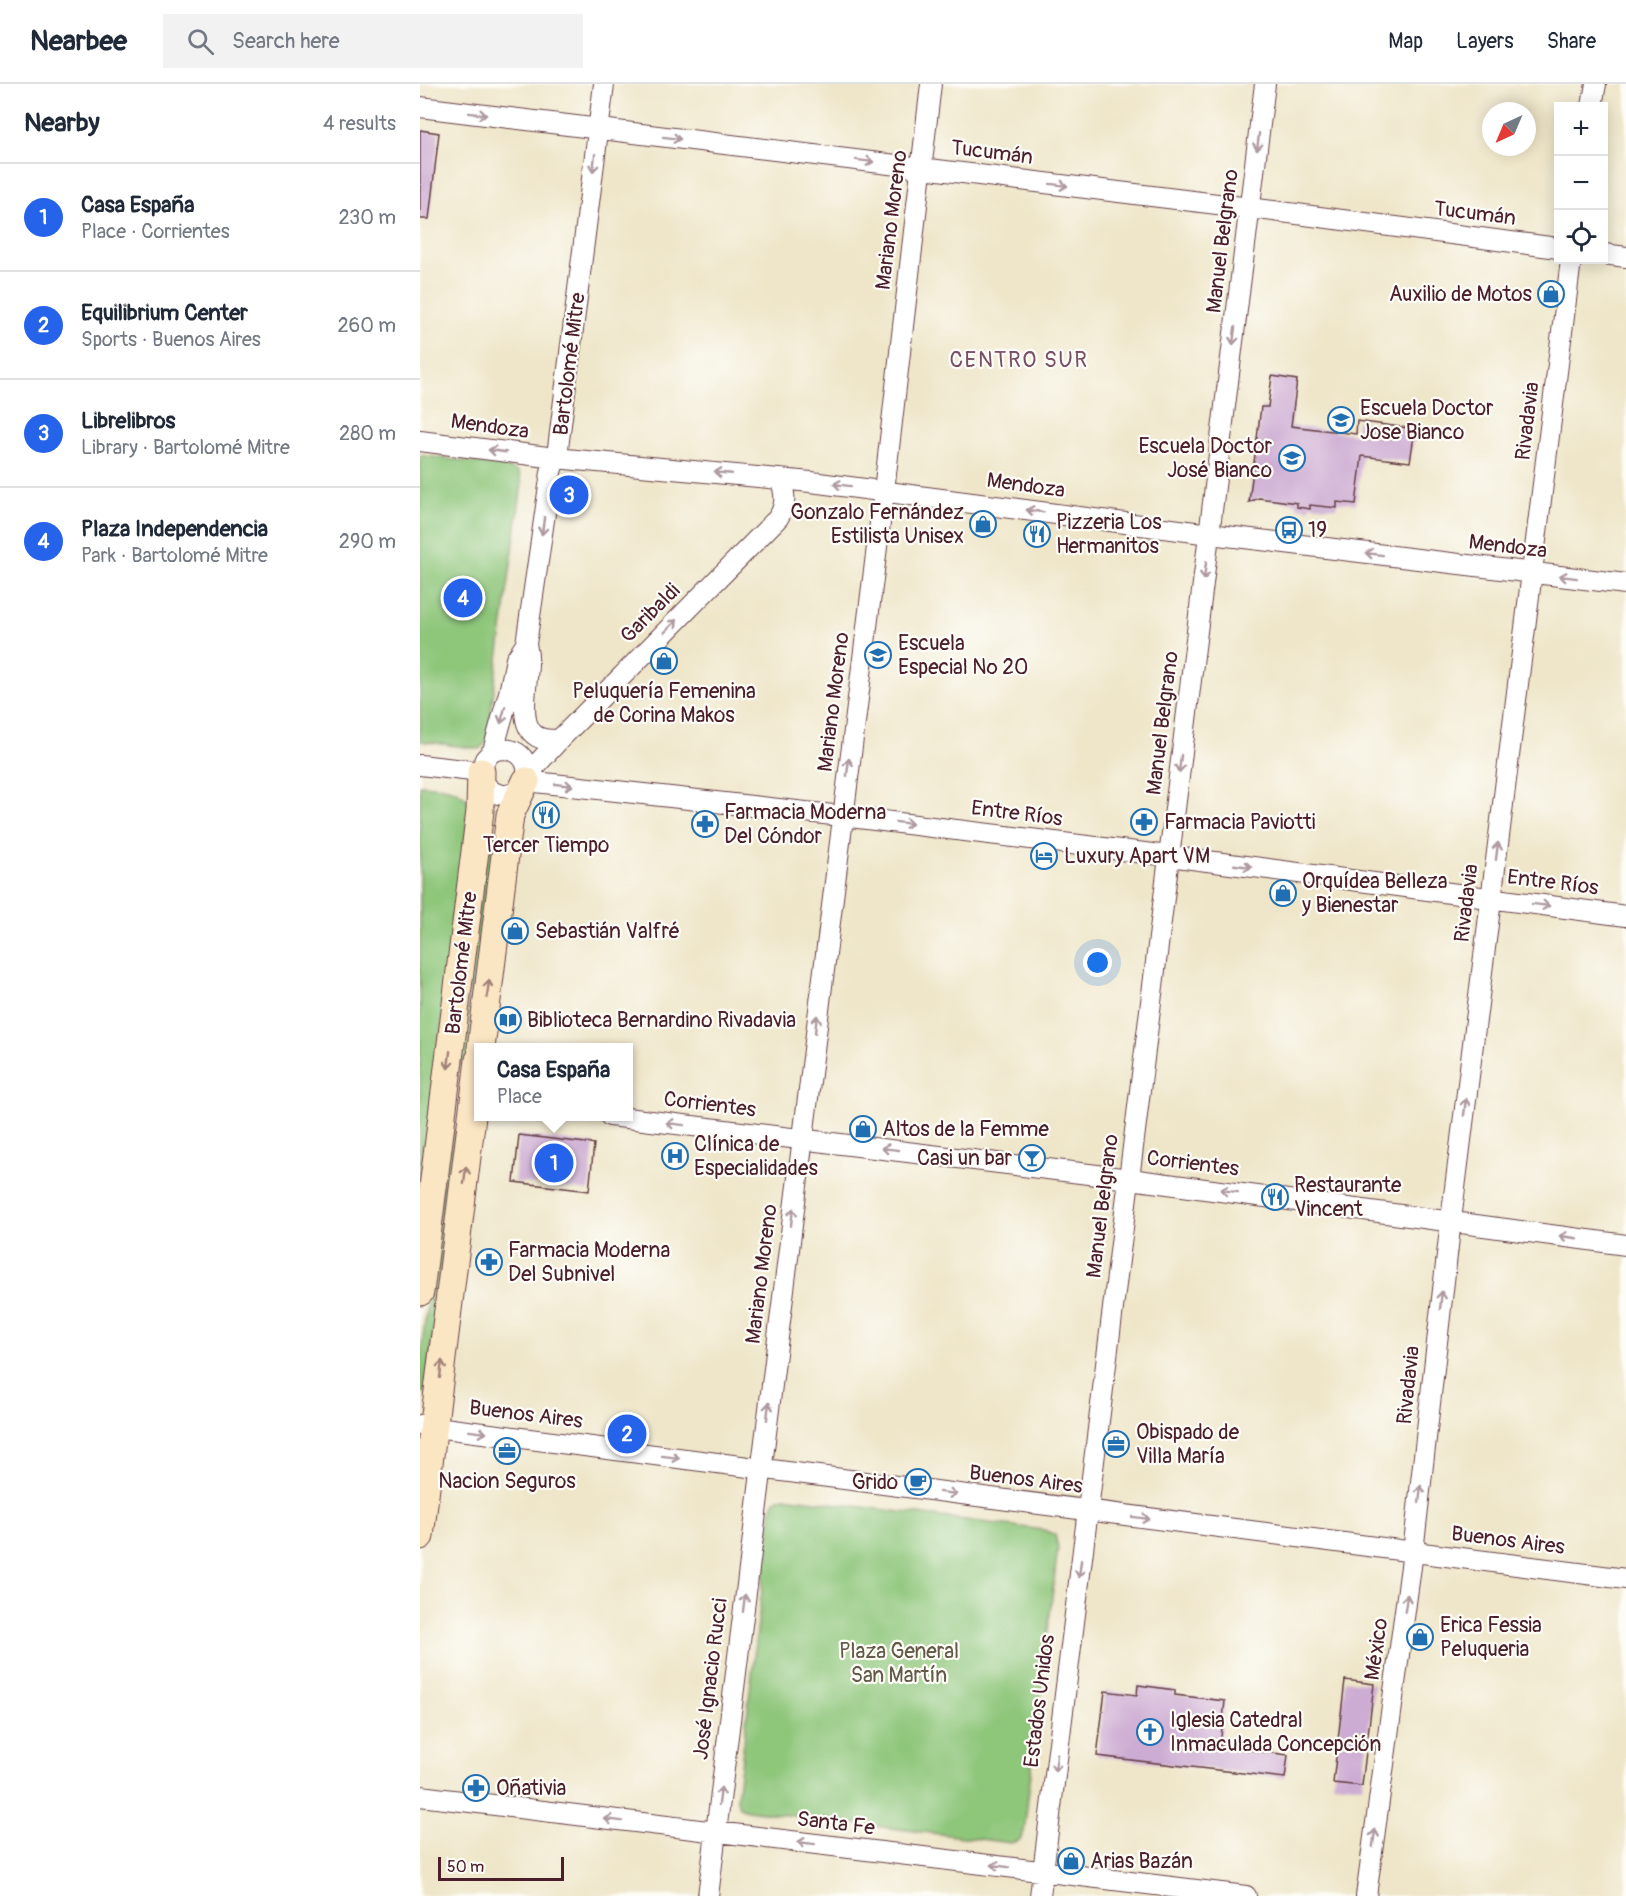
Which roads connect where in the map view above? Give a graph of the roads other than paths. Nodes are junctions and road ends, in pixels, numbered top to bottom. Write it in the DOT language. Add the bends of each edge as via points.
graph roads {
  1 [pos="603,84"];
  2 [pos="931,84"];
  3 [pos="1265,84"];
  4 [pos="1596,84"];
  5 [pos="1593,102"];
  6 [pos="420,107"];
  7 [pos="598,129"];
  8 [pos="921,168"];
  9 [pos="1250,208"];
  10 [pos="1554,247"];
  11 [pos="1608,254"];
  12 [pos="1626,256"];
  13 [pos="1571,264"];
  14 [pos="420,441"];
  15 [pos="555,458"];
  16 [pos="781,479"];
  17 [pos="884,491"];
  18 [pos="1210,534"];
  19 [pos="1533,573"];
  20 [pos="1626,584"];
  21 [pos="526,644"];
  22 [pos="560,739"];
  23 [pos="487,762"];
  24 [pos="420,765"];
  25 [pos="527,778"];
  26 [pos="842,816"];
  27 [pos="1169,856"];
  28 [pos="1491,898"];
  29 [pos="1626,916"];
  30 [pos="482,1043"];
  31 [pos="445,1097"];
  32 [pos="474,1101"];
  33 [pos="474,1114"];
  34 [pos="633,1119"];
  35 [pos="802,1139"];
  36 [pos="1130,1179"];
  37 [pos="433,1191"];
  38 [pos="1450,1220"];
  39 [pos="420,1229"];
  40 [pos="1626,1245"];
  41 [pos="420,1292"];
  42 [pos="427,1426"];
  43 [pos="761,1468"];
  44 [pos="1087,1511"];
  45 [pos="420,1536"];
  46 [pos="1413,1552"];
  47 [pos="1626,1579"];
  48 [pos="420,1797"];
  49 [pos="715,1833"];
  50 [pos="1043,1871"];
  51 [pos="708,1896"];
  52 [pos="1040,1896"];
  53 [pos="1246,1896"];
  54 [pos="1366,1896"];
  1 -- 7 [label="street, Bartolomé Mitre"];
  2 -- 8 [label="street, Mariano Moreno"];
  3 -- 9 [label="street, Manuel Belgrano, one-way"];
  4 -- 5 [label="street"];
  6 -- 7 [label="street, Tucumán, one-way"];
  7 -- 8 [label="street, Tucumán, one-way"];
  7 -- 15 [label="street, Bartolomé Mitre, one-way"];
  8 -- 9 [label="street, Tucumán, one-way"];
  8 -- 17 [label="street, Mariano Moreno"];
  9 -- 10 [label="street, Tucumán"];
  9 -- 18 [label="street, Manuel Belgrano, one-way"];
  11 -- 12 [label="street"];
  13 -- 19 [label="street, Rivadavia"];
  15 -- 14 [label="street, Mendoza, one-way"];
  16 -- 15 [label="street, Mendoza, one-way"];
  15 -- 21 [label="street, Bartolomé Mitre, one-way"];
  17 -- 16 [label="street, Mendoza, one-way"];
  22 -- 16 [label="street, Garibaldi, one-way" via="778,518 786,497"];
  18 -- 17 [label="street, Mendoza, one-way"];
  26 -- 17 [label="street, Mariano Moreno, one-way"];
  19 -- 18 [label="street, Mendoza, one-way"];
  18 -- 27 [label="street, Manuel Belgrano, one-way"];
  20 -- 19 [label="street, Mendoza, one-way"];
  28 -- 19 [label="street, Rivadavia, one-way"];
  21 -- 22 [label="street, Bartolomé Mitre" via="526,723 540,739"];
  21 -- 23 [label="street, Bartolomé Mitre, one-way" via="516,659"];
  22 -- 25 [label="street, Garibaldi"];
  23 -- 24 [label="street"];
  23 -- 25 [label="street" via="508,748 521,754 528,767"];
  23 -- 25 [label="street" via="485,784 501,795 512,795"];
  23 -- 31 [label="main road, Bartolomé Mitre, one-way"];
  25 -- 26 [label="street, Entre Ríos, one-way"];
  30 -- 25 [label="main road, Bartolomé Mitre, one-way" via="510,815"];
  26 -- 27 [label="street, Entre Ríos, one-way"];
  35 -- 26 [label="street, Mariano Moreno, one-way"];
  27 -- 28 [label="street, Entre Ríos, one-way"];
  27 -- 36 [label="street, Manuel Belgrano"];
  28 -- 29 [label="street, Entre Ríos, one-way"];
  38 -- 28 [label="street, Rivadavia, one-way"];
  31 -- 32 [label="street"];
  31 -- 37 [label="main road, Bartolomé Mitre"];
  42 -- 33 [label="main road, Bartolomé Mitre, one-way"];
  35 -- 34 [label="street, Corrientes, one-way"];
  36 -- 35 [label="street, Corrientes, one-way"];
  43 -- 35 [label="street, Mariano Moreno, one-way"];
  38 -- 36 [label="street, Corrientes, one-way"];
  36 -- 44 [label="street, Manuel Belgrano"];
  37 -- 39 [label="street"];
  37 -- 41 [label="main road, Bartolomé Mitre"];
  40 -- 38 [label="street, Corrientes, one-way"];
  46 -- 38 [label="street, Rivadavia, one-way"];
  42 -- 43 [label="street, Buenos Aires, one-way"];
  42 -- 45 [label="main road, Bartolomé Mitre"];
  43 -- 44 [label="street, Buenos Aires, one-way"];
  49 -- 43 [label="street, José Ignacio Rucci, one-way"];
  44 -- 46 [label="street, Buenos Aires, one-way"];
  44 -- 50 [label="street, Estados Unidos, one-way"];
  46 -- 47 [label="street, Buenos Aires"];
  54 -- 46 [label="street, México, one-way"];
  49 -- 48 [label="street, Santa Fe, one-way"];
  50 -- 49 [label="street, Santa Fe, one-way"];
  49 -- 51 [label="street, José Ignacio Rucci"];
  50 -- 52 [label="street, Estados Unidos"];
  50 -- 53 [label="street, Santa Fe"];
}
